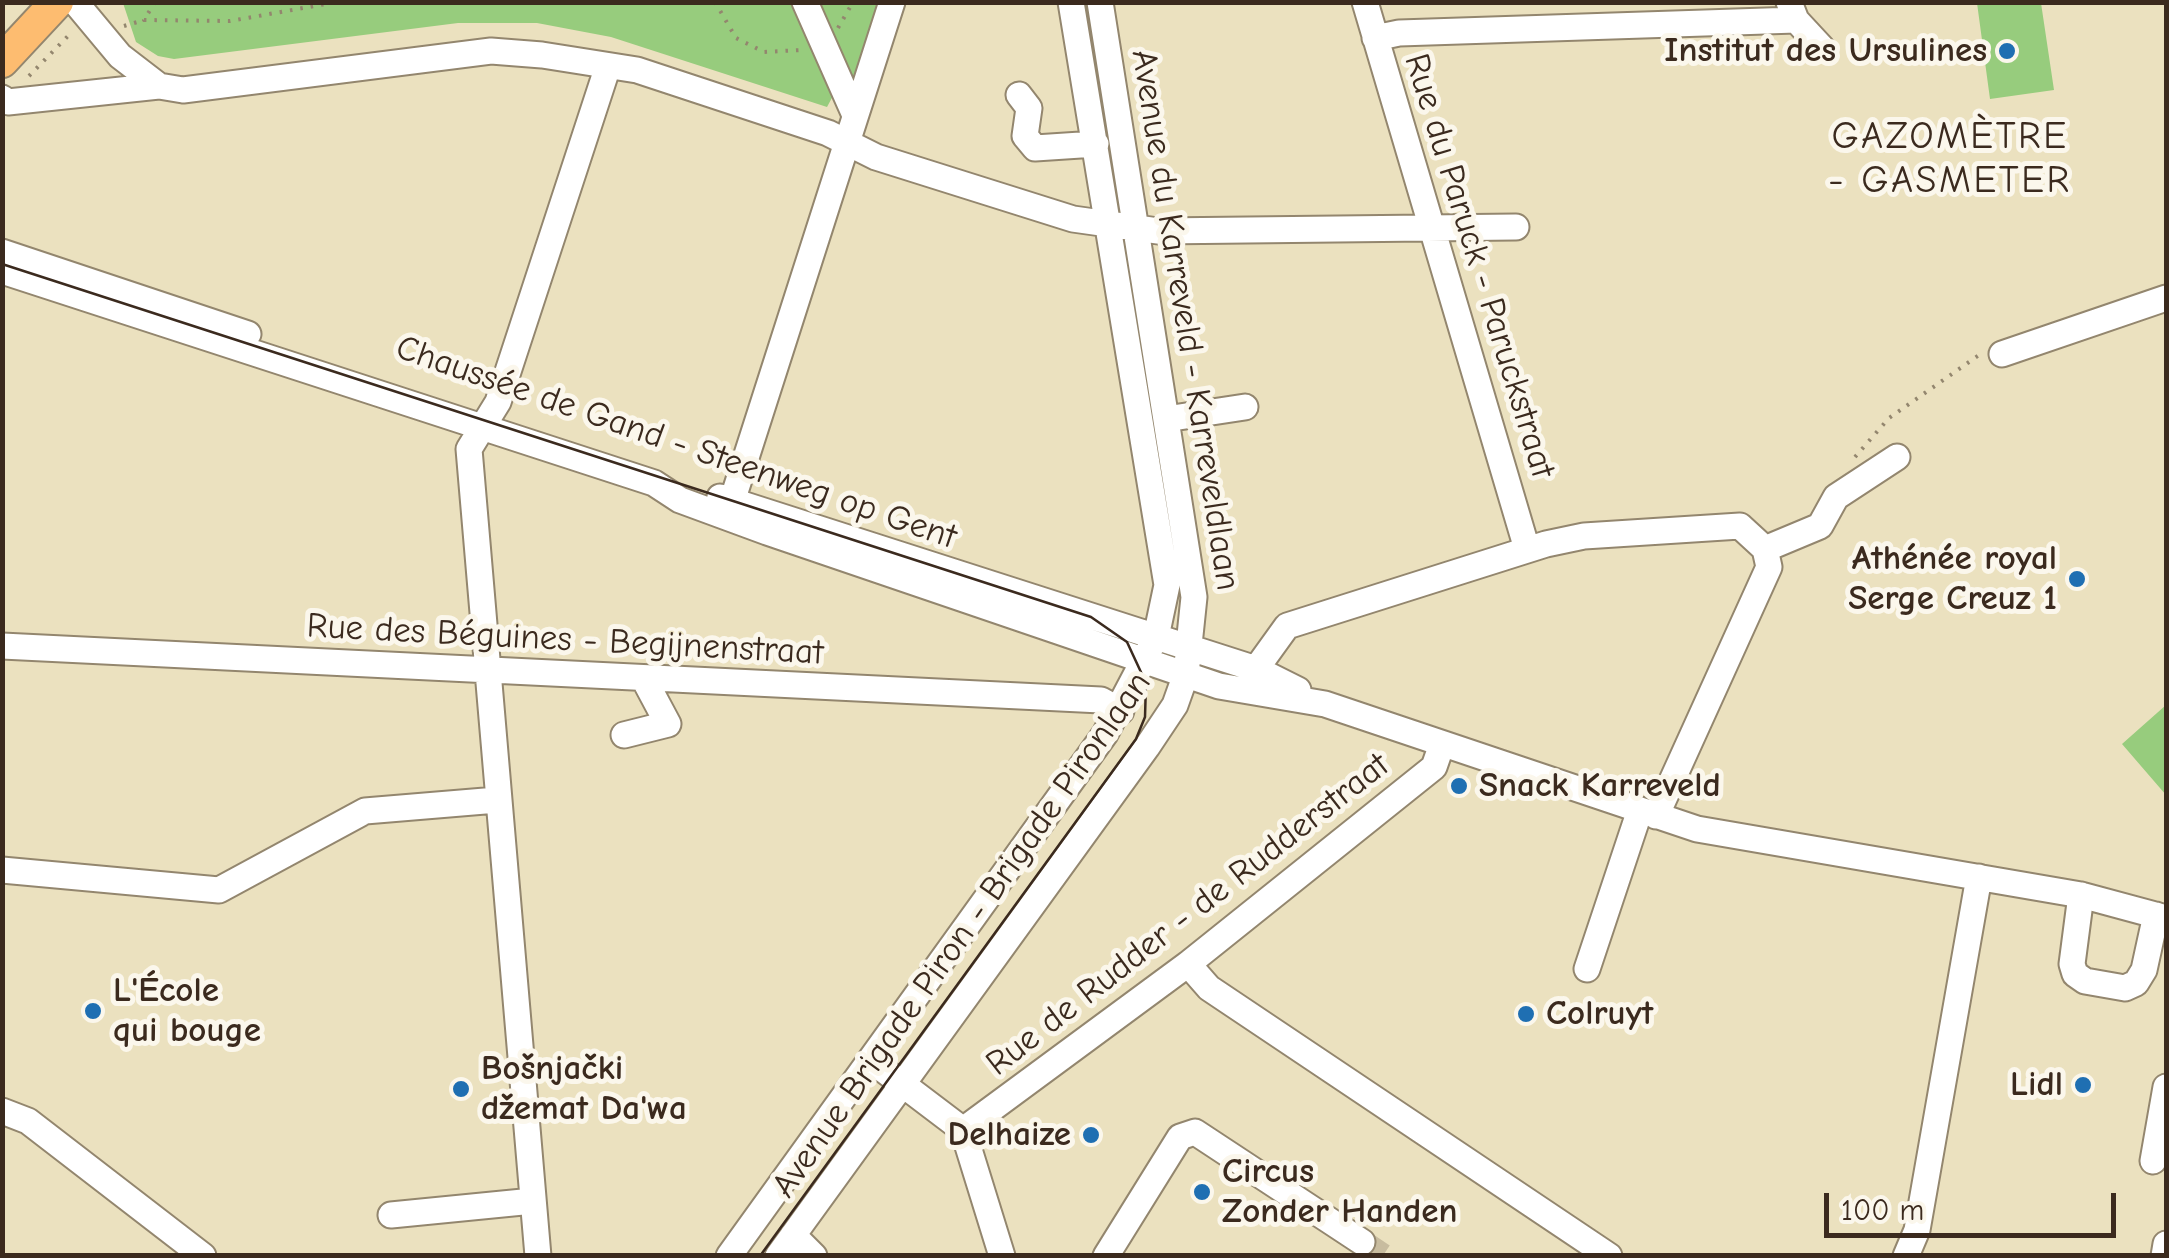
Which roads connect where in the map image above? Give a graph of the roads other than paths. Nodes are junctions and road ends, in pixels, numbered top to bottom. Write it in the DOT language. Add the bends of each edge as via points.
graph roads {
  1 [pos="76,2"];
  2 [pos="804,2"];
  3 [pos="892,2"];
  4 [pos="1071,2"];
  5 [pos="1100,2"];
  6 [pos="1364,2"];
  7 [pos="1792,11"];
  8 [pos="66,16"];
  9 [pos="1375,38"];
  10 [pos="1822,48"];
  11 [pos="120,56"];
  12 [pos="608,66"];
  13 [pos="8,81"];
  14 [pos="159,86"];
  15 [pos="117,88"];
  16 [pos="1019,94"];
  17 [pos="854,113"];
  18 [pos="1096,144"];
  19 [pos="848,145"];
  20 [pos="1107,224"];
  21 [pos="1136,227"];
  22 [pos="1429,228"];
  23 [pos="1516,228"];
  24 [pos="2,252"];
  25 [pos="2,271"];
  26 [pos="2166,298"];
  27 [pos="1996,352"];
  28 [pos="1245,406"];
  29 [pos="1166,419"];
  30 [pos="485,423"];
  31 [pos="1897,457"];
  32 [pos="729,509"];
  33 [pos="1527,549"];
  34 [pos="1764,550"];
  35 [pos="2,646"];
  36 [pos="1152,648"];
  37 [pos="1189,661"];
  38 [pos="1256,669"];
  39 [pos="487,672"];
  40 [pos="644,679"];
  41 [pos="1324,704"];
  42 [pos="1120,711"];
  43 [pos="624,735"];
  44 [pos="1442,744"];
  45 [pos="497,800"];
  46 [pos="1648,813"];
  47 [pos="2,870"];
  48 [pos="1979,877"];
  49 [pos="2081,896"];
  50 [pos="2161,917"];
  51 [pos="1188,964"];
  52 [pos="1587,969"];
  53 [pos="872,1061"];
  54 [pos="903,1084"];
  55 [pos="2166,1087"];
  56 [pos="2,1110"];
  57 [pos="963,1130"];
  58 [pos="2153,1161"];
  59 [pos="533,1201"];
  60 [pos="391,1215"];
  61 [pos="1362,1242"];
  62 [pos="2166,1244"];
  63 [pos="786,1246"];
  64 [pos="203,1256"];
  65 [pos="538,1256"];
  66 [pos="729,1256"];
  67 [pos="814,1256"];
  68 [pos="1002,1256"];
  69 [pos="1106,1256"];
  70 [pos="1609,1256"];
  71 [pos="1906,1256"];
  72 [pos="2164,1256"];
  1 -- 11 [label="street"];
  2 -- 17 [label="street"];
  3 -- 17 [label="street"];
  4 -- 18 [label="street, Avenue du Karreveld - Karreveldlaan"];
  5 -- 21 [label="street, Avenue du Karreveld - Karreveldlaan"];
  6 -- 9 [label="street, Rue du Paruck - Paruckstraat"];
  7 -- 9 [label="street"];
  7 -- 10 [label="street"];
  8 -- 13 [label="main road"];
  9 -- 22 [label="street, Rue du Paruck - Paruckstraat"];
  11 -- 14 [label="street"];
  11 -- 15 [label="street"];
  12 -- 14 [label="street" via="491,51 182,90"];
  12 -- 19 [label="street" via="637,70"];
  12 -- 30 [label="street" via="498,402"];
  13 -- 15 [label="street" via="8,102"];
  14 -- 15 [label="street"];
  16 -- 18 [label="street" via="1029,108 1025,136 1035,148"];
  17 -- 19 [label="street"];
  18 -- 20 [label="street, Avenue du Karreveld - Karreveldlaan"];
  19 -- 20 [label="street" via="1057,214"];
  19 -- 32 [label="street"];
  20 -- 21 [label="street"];
  20 -- 36 [label="street, Avenue du Karreveld - Karreveldlaan" via="1167,585"];
  21 -- 22 [label="street"];
  21 -- 29 [label="street, Avenue du Karreveld - Karreveldlaan"];
  22 -- 23 [label="street"];
  22 -- 33 [label="street, Rue du Paruck - Paruckstraat"];
  24 -- 30 [label="street, Chaussée de Gand - Steenweg op Gent"];
  25 -- 30 [label="street, Chaussée de Gand - Steenweg op Gent"];
  26 -- 27 [label="street"];
  28 -- 29 [label="street"];
  29 -- 37 [label="street, Avenue du Karreveld - Karreveldlaan" via="1194,598"];
  30 -- 32 [label="street, Chaussée de Gand - Steenweg op Gent" via="657,471"];
  30 -- 39 [label="street" via="469,449"];
  31 -- 34 [label="street" via="1836,497 1820,526"];
  32 -- 36 [label="street, Chaussée de Gand - Steenweg op Gent"];
  33 -- 34 [label="street" via="1584,536 1740,526"];
  33 -- 38 [label="street" via="1287,626"];
  34 -- 46 [label="street" via="1769,567"];
  35 -- 39 [label="street, Rue des Béguines - Begijnenstraat"];
  36 -- 37 [label="street, Chaussée de Gand - Steenweg op Gent"];
  36 -- 42 [label="street, Avenue Brigade Piron - Brigade Pironlaan"];
  37 -- 38 [label="street, Chaussée de Gand - Steenweg op Gent"];
  37 -- 41 [label="street, Chaussée de Gand - Steenweg op Gent" via="1219,686"];
  37 -- 54 [label="street, Avenue Brigade Piron - Brigade Pironlaan" via="1175,705 1147,747"];
  38 -- 41 [label="street, Chaussée de Gand - Steenweg op Gent"];
  39 -- 40 [label="street, Rue des Béguines - Begijnenstraat"];
  39 -- 45 [label="street"];
  40 -- 42 [label="street, Rue des Béguines - Begijnenstraat" via="1101,700"];
  40 -- 43 [label="street" via="668,724"];
  41 -- 44 [label="street, Chaussée de Gand - Steenweg op Gent"];
  42 -- 53 [label="street, Avenue Brigade Piron - Brigade Pironlaan"];
  44 -- 46 [label="street, Chaussée de Gand - Steenweg op Gent"];
  44 -- 51 [label="street, Rue de Rudder - de Rudderstraat" via="1434,767"];
  45 -- 47 [label="street" via="364,810 220,890"];
  45 -- 59 [label="street"];
  46 -- 48 [label="street, Chaussée de Gand - Steenweg op Gent" via="1771,844"];
  46 -- 52 [label="street"];
  48 -- 49 [label="street, Chaussée de Gand - Steenweg op Gent"];
  48 -- 71 [label="street" via="1917,1230"];
  49 -- 50 [label="street, Chaussée de Gand - Steenweg op Gent"];
  49 -- 50 [label="street" via="2072,964 2085,981 2125,988 2136,983"];
  51 -- 57 [label="street, Rue de Rudder - de Rudderstraat"];
  51 -- 70 [label="street" via="1209,988"];
  53 -- 54 [label="street"];
  53 -- 66 [label="street, Avenue Brigade Piron - Brigade Pironlaan"];
  54 -- 57 [label="street"];
  54 -- 63 [label="street, Avenue Brigade Piron - Brigade Pironlaan"];
  55 -- 58 [label="street"];
  56 -- 64 [label="street" via="28,1121"];
  57 -- 68 [label="street"];
  59 -- 60 [label="street"];
  59 -- 65 [label="street"];
  61 -- 69 [label="street" via="1195,1132 1180,1138"];
  62 -- 72 [label="street"];
  63 -- 67 [label="street"];
}
